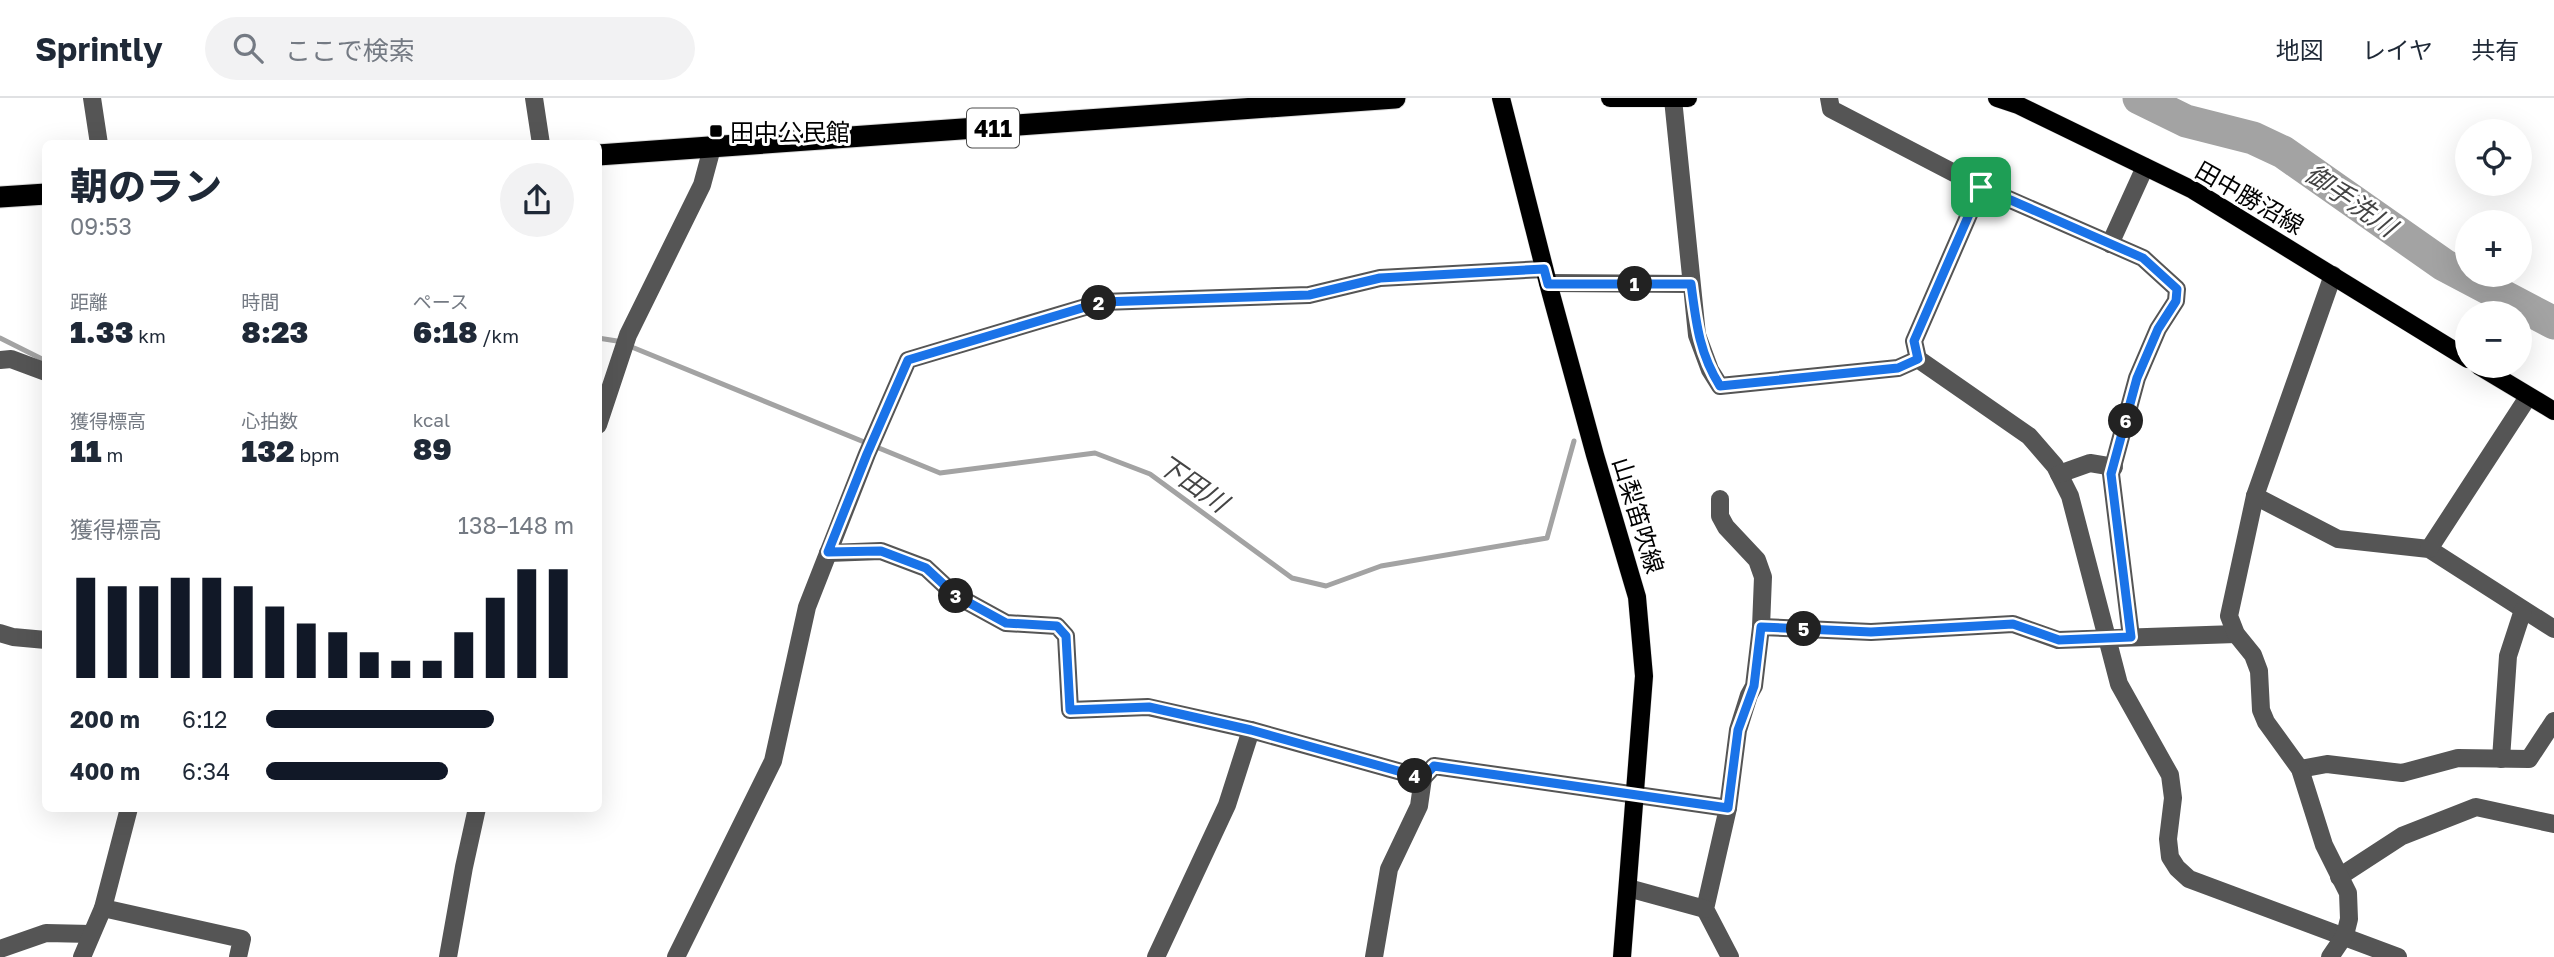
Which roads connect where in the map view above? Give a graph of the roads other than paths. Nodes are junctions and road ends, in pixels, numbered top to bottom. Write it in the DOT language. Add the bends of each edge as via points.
graph roads {
  1 [pos="92,98"];
  2 [pos="534,98"];
  3 [pos="1395,98"];
  4 [pos="1501,98"];
  5 [pos="1610,98"];
  6 [pos="1829,98"];
  7 [pos="1997,98"];
  8 [pos="1680,99"];
  9 [pos="98,140"];
  10 [pos="540,140"];
  11 [pos="712,148"];
  12 [pos="602,155"];
  13 [pos="2145,167"];
  14 [pos="1981,187"];
  15 [pos="42,194"];
  16 [pos="0,197"];
  17 [pos="2110,243"];
  18 [pos="2333,275"];
  19 [pos="1546,276"];
  20 [pos="1691,284"];
  21 [pos="2455,351"];
  22 [pos="1918,359"];
  23 [pos="0,360"];
  24 [pos="42,371"];
  25 [pos="2498,378"];
  26 [pos="2528,397"];
  27 [pos="2554,411"];
  28 [pos="602,413"];
  29 [pos="2110,466"];
  30 [pos="2059,474"];
  31 [pos="2255,496"];
  32 [pos="1720,499"];
  33 [pos="2429,549"];
  34 [pos="828,552"];
  35 [pos="2523,610"];
  36 [pos="1761,627"];
  37 [pos="2554,629"];
  38 [pos="0,633"];
  39 [pos="2236,634"];
  40 [pos="2106,637"];
  41 [pos="2131,637"];
  42 [pos="42,640"];
  43 [pos="2554,720"];
  44 [pos="1251,730"];
  45 [pos="2501,759"];
  46 [pos="2300,769"];
  47 [pos="1423,778"];
  48 [pos="1635,796"];
  49 [pos="1728,808"];
  50 [pos="128,812"];
  51 [pos="477,812"];
  52 [pos="2554,824"];
  53 [pos="2339,877"];
  54 [pos="1628,888"];
  55 [pos="103,908"];
  56 [pos="1705,909"];
  57 [pos="91,934"];
  58 [pos="2345,935"];
  59 [pos="0,949"];
  60 [pos="82,957"];
  61 [pos="238,957"];
  62 [pos="448,957"];
  63 [pos="676,957"];
  64 [pos="1156,957"];
  65 [pos="1374,957"];
  66 [pos="1622,957"];
  67 [pos="1730,957"];
  68 [pos="2330,957"];
  69 [pos="2398,957"];
  1 -- 9 [label="street"];
  2 -- 10 [label="street"];
  3 -- 11 [label="highway, 411"];
  4 -- 19 [label="main road, 山梨笛吹線"];
  5 -- 8 [label="main road"];
  6 -- 14 [label="street" via="1831,109"];
  7 -- 13 [label="main road, 田中勝沼線"];
  8 -- 20 [label="street"];
  11 -- 12 [label="highway, 411"];
  11 -- 28 [label="street" via="702,185 625,343"];
  13 -- 17 [label="street"];
  13 -- 18 [label="main road, 田中勝沼線" via="2193,190"];
  14 -- 17 [label="street"];
  14 -- 22 [label="street" via="1914,341"];
  15 -- 16 [label="highway"];
  17 -- 29 [label="street" via="2143,258 2177,289 2176,301 2137,378"];
  18 -- 21 [label="main road, 田中勝沼線"];
  18 -- 31 [label="street"];
  19 -- 20 [label="street"];
  19 -- 34 [label="street" via="1380,278 1309,295 1102,302 908,360"];
  19 -- 48 [label="main road, 山梨笛吹線" via="1637,597 1644,676"];
  20 -- 22 [label="street" via="1697,335 1720,386 1898,368"];
  22 -- 30 [label="street" via="2029,436"];
  23 -- 24 [label="street" via="11,359"];
  25 -- 26 [label="main road"];
  26 -- 27 [label="main road"];
  26 -- 33 [label="street"];
  29 -- 30 [label="street" via="2090,463"];
  29 -- 41 [label="street"];
  30 -- 40 [label="street" via="2070,496"];
  31 -- 33 [label="street" via="2338,539"];
  31 -- 39 [label="street" via="2229,616"];
  32 -- 36 [label="street" via="1720,516 1726,527 1758,560 1763,577"];
  33 -- 35 [label="street"];
  34 -- 44 [label="street" via="881,551 926,568 955,595 1006,623 1057,626 1066,636 1070,710 1149,707"];
  34 -- 63 [label="street" via="807,607 773,761"];
  35 -- 37 [label="street"];
  35 -- 45 [label="street" via="2508,656"];
  36 -- 40 [label="street" via="1871,632 2013,624 2059,640"];
  36 -- 49 [label="street" via="1754,686 1738,730"];
  38 -- 42 [label="street"];
  39 -- 41 [label="street"];
  39 -- 46 [label="street" via="2259,671 2266,722"];
  40 -- 41 [label="street"];
  40 -- 58 [label="street" via="2119,684 2170,775 2173,797 2168,839 2177,868 2189,879"];
  43 -- 45 [label="street" via="2529,759"];
  44 -- 47 [label="street"];
  44 -- 64 [label="street" via="1227,804"];
  45 -- 46 [label="street" via="2458,758 2402,772 2327,764"];
  46 -- 53 [label="street"];
  47 -- 48 [label="street" via="1434,766"];
  47 -- 65 [label="street" via="1419,806 1390,869"];
  48 -- 49 [label="street"];
  48 -- 54 [label="main road, 山梨笛吹線"];
  49 -- 56 [label="street"];
  50 -- 55 [label="street"];
  51 -- 62 [label="street"];
  52 -- 53 [label="street" via="2476,807 2402,836"];
  53 -- 58 [label="street" via="2348,893"];
  54 -- 56 [label="street"];
  54 -- 66 [label="main road, 山梨笛吹線"];
  55 -- 57 [label="street"];
  55 -- 61 [label="street" via="243,939"];
  56 -- 67 [label="street"];
  57 -- 59 [label="street" via="46,933"];
  57 -- 60 [label="street"];
  58 -- 68 [label="street"];
  58 -- 69 [label="street"];
}
